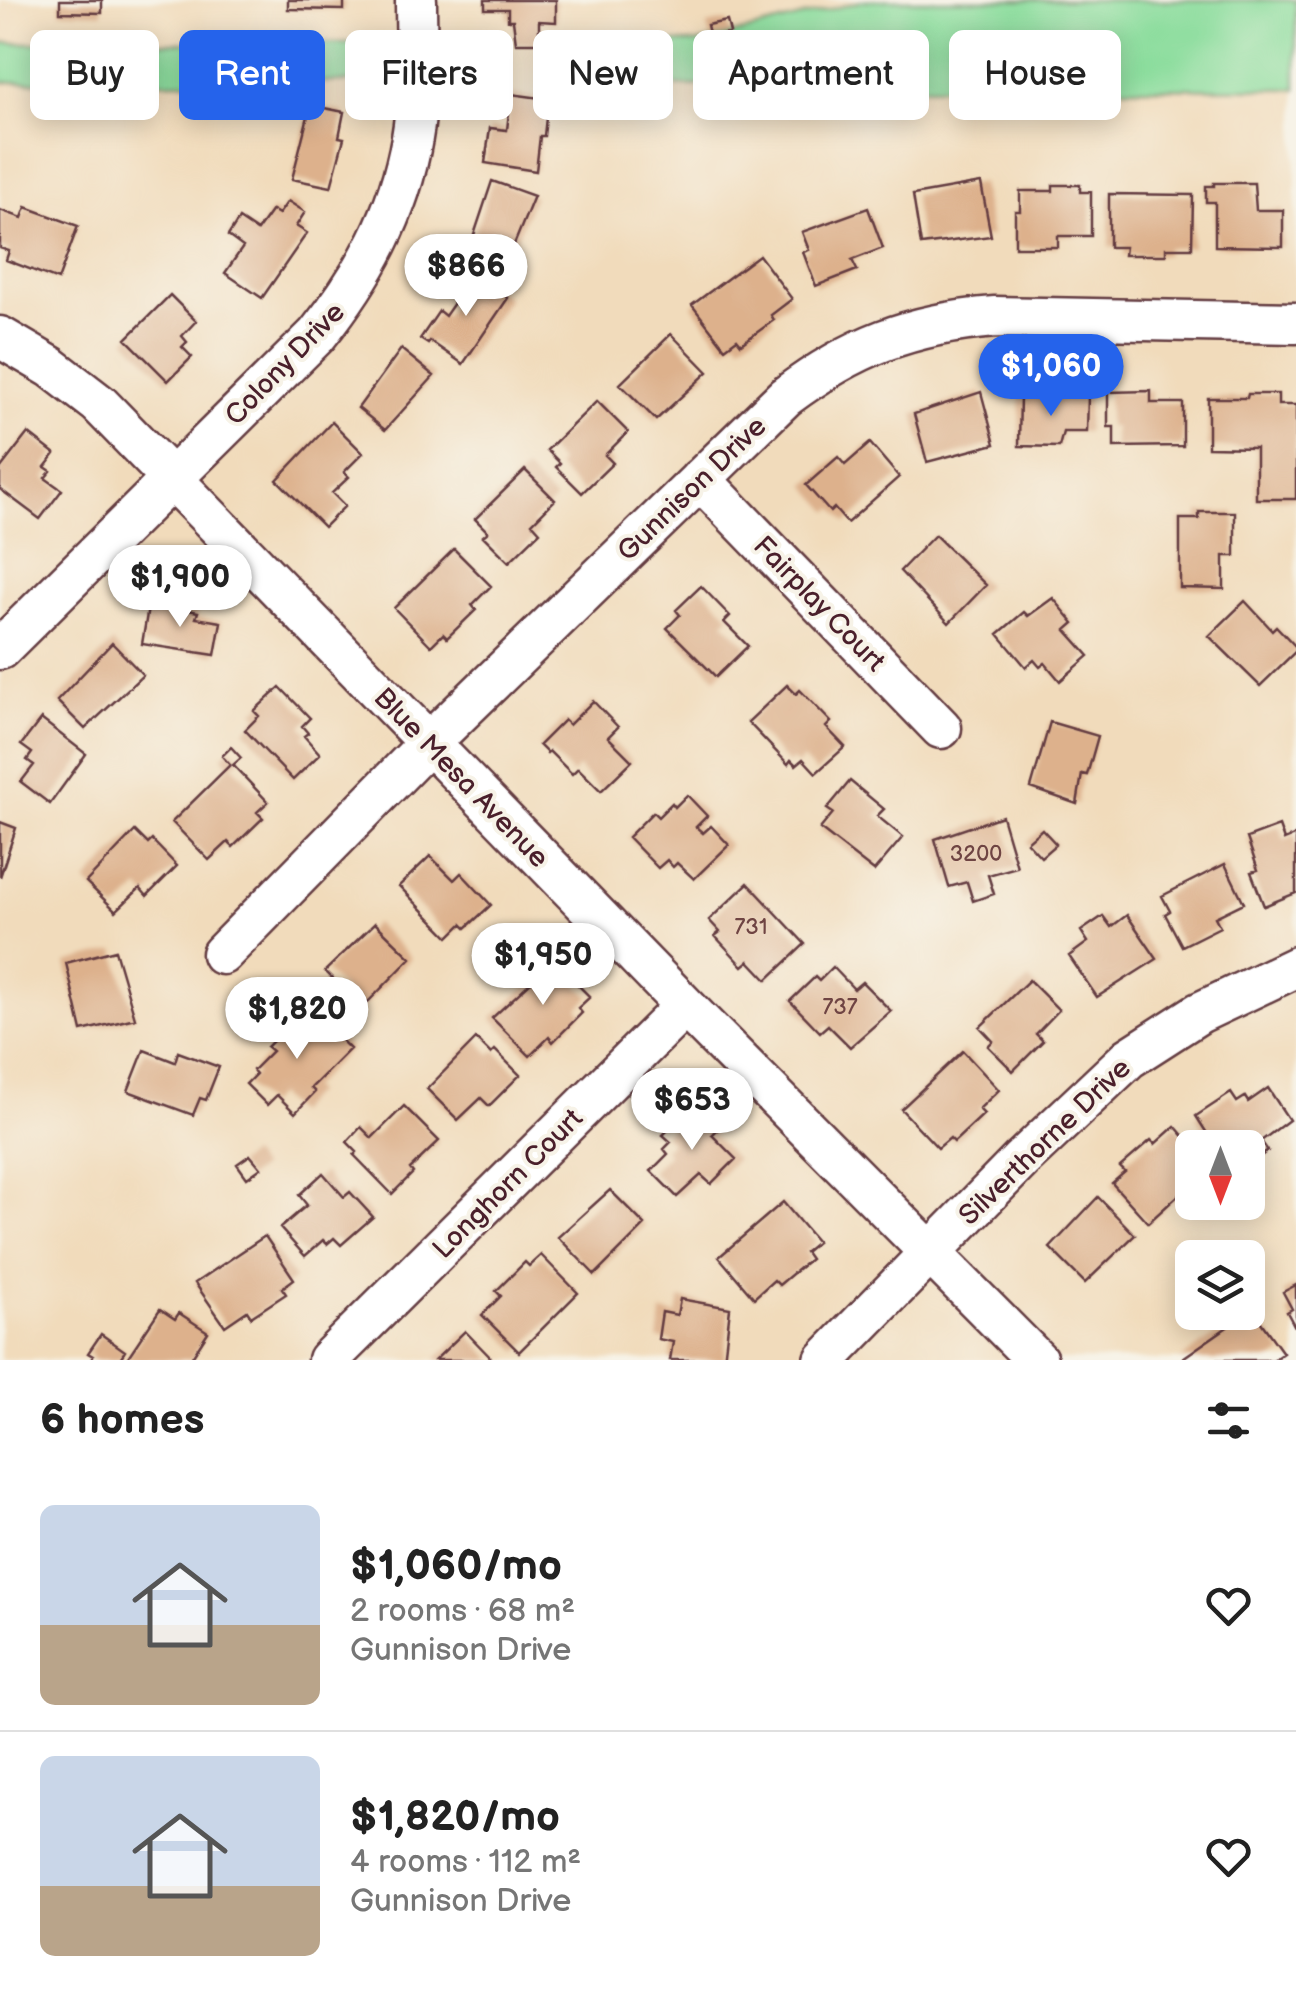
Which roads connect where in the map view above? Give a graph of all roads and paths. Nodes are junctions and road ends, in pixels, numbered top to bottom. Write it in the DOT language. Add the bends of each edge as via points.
graph roads {
  1 [pos="416,0"];
  2 [pos="1296,324"];
  3 [pos="0,338"];
  4 [pos="171,478"];
  5 [pos="700,479"];
  6 [pos="0,649"];
  7 [pos="941,728"];
  8 [pos="429,743"];
  9 [pos="222,954"];
  10 [pos="1296,967"];
  11 [pos="686,1006"];
  12 [pos="930,1250"];
  13 [pos="328,1360"];
  14 [pos="825,1360"];
  15 [pos="1038,1360"];
  1 -- 4 [label="street, Colony Drive" via="413,134 379,245 316,335"];
  2 -- 5 [label="street, Gunnison Drive" via="995,317 904,331 822,369"];
  3 -- 4 [label="street, Blue Mesa Avenue" via="99,404"];
  4 -- 6 [label="street, Colony Drive"];
  4 -- 8 [label="street, Blue Mesa Avenue"];
  5 -- 7 [label="street, Fairplay Court"];
  5 -- 8 [label="street, Gunnison Drive"];
  8 -- 9 [label="street, Gunnison Drive"];
  8 -- 11 [label="street, Blue Mesa Avenue"];
  10 -- 12 [label="street, Silverthorne Drive" via="1199,1013 1129,1058"];
  11 -- 12 [label="street, Blue Mesa Avenue"];
  11 -- 13 [label="street, Longhorn Court"];
  12 -- 14 [label="street, Silverthorne Drive"];
  12 -- 15 [label="street, Blue Mesa Avenue"];
}
